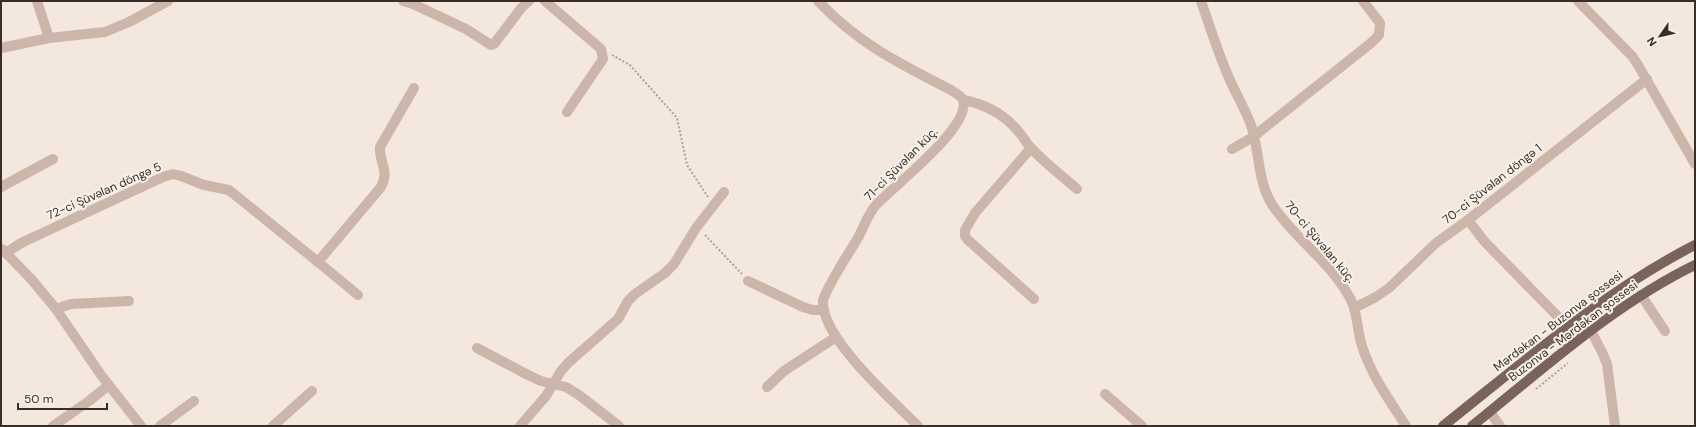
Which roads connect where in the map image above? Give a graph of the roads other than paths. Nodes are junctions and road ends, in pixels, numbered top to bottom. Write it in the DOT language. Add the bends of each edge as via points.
graph roads {
  1 [pos="37,1"];
  2 [pos="168,1"];
  3 [pos="403,1"];
  4 [pos="529,1"];
  5 [pos="545,1"];
  6 [pos="818,1"];
  7 [pos="1202,1"];
  8 [pos="1363,1"];
  9 [pos="1578,1"];
  10 [pos="49,38"];
  11 [pos="1,48"];
  12 [pos="1647,79"];
  13 [pos="414,88"];
  14 [pos="963,100"];
  15 [pos="567,112"];
  16 [pos="1253,136"];
  17 [pos="1030,148"];
  18 [pos="1232,149"];
  19 [pos="53,159"];
  20 [pos="1695,164"];
  21 [pos="1,187"];
  22 [pos="1077,189"];
  23 [pos="724,192"];
  24 [pos="1468,220"];
  25 [pos="1695,245"];
  26 [pos="4,250"];
  27 [pos="318,262"];
  28 [pos="1695,265"];
  29 [pos="748,281"];
  30 [pos="358,295"];
  31 [pos="1641,295"];
  32 [pos="1034,298"];
  33 [pos="129,301"];
  34 [pos="1354,308"];
  35 [pos="56,309"];
  36 [pos="822,310"];
  37 [pos="1568,327"];
  38 [pos="1591,331"];
  39 [pos="1665,331"];
  40 [pos="836,337"];
  41 [pos="478,348"];
  42 [pos="554,384"];
  43 [pos="109,385"];
  44 [pos="767,387"];
  45 [pos="312,391"];
  46 [pos="1105,394"];
  47 [pos="194,401"];
  48 [pos="1490,412"];
  49 [pos="52,426"];
  50 [pos="141,426"];
  51 [pos="160,426"];
  52 [pos="273,426"];
  53 [pos="520,426"];
  54 [pos="619,426"];
  55 [pos="918,426"];
  56 [pos="1142,426"];
  57 [pos="1406,426"];
  58 [pos="1443,426"];
  59 [pos="1472,426"];
  60 [pos="1500,426"];
  61 [pos="1615,426"];
  1 -- 10 [label="street"];
  2 -- 10 [label="street" via="105,32"];
  3 -- 4 [label="street" via="466,29 491,45"];
  5 -- 15 [label="street" via="603,53 603,59"];
  6 -- 14 [label="street" via="846,28 869,45 952,90"];
  7 -- 16 [label="street, 70-ci Şüvəlan küç." via="1228,78"];
  8 -- 16 [label="street" via="1380,23 1380,34"];
  9 -- 12 [label="street" via="1632,56"];
  10 -- 11 [label="street"];
  12 -- 20 [label="street"];
  12 -- 24 [label="street, 70-ci Şüvəlan döngə 1"];
  13 -- 27 [label="street" via="380,147 379,153 385,172 381,187"];
  14 -- 17 [label="street" via="991,108 1017,130"];
  14 -- 36 [label="street, 71-ci Şüvəlan küç." via="961,115 948,137 870,214 825,293"];
  16 -- 18 [label="street"];
  16 -- 34 [label="street, 70-ci Şüvəlan küç." via="1266,191 1273,206 1343,287"];
  17 -- 22 [label="street"];
  17 -- 32 [label="street" via="984,203 965,230 965,236"];
  19 -- 21 [label="street"];
  23 -- 42 [label="street" via="696,228 674,264 635,294 618,319 568,363"];
  24 -- 34 [label="street, 70-ci Şüvəlan döngə 1" via="1436,242 1382,293"];
  24 -- 37 [label="street" via="1484,241"];
  25 -- 37 [label="main road, Mərdəkan - Buzonva şossesi" via="1632,281"];
  26 -- 27 [label="street, 72-ci Şüvəlan döngə 5" via="173,174 204,185 230,190"];
  26 -- 35 [label="street"];
  27 -- 30 [label="street, 72-ci Şüvəlan döngə 5"];
  28 -- 31 [label="main road, Buzonva - Mərdəkan şossesi"];
  29 -- 36 [label="street" via="803,307"];
  31 -- 38 [label="main road, Buzonva - Mərdəkan şossesi"];
  31 -- 39 [label="street"];
  33 -- 35 [label="street" via="71,304"];
  34 -- 57 [label="street, 70-ci Şüvəlan küç." via="1362,347 1369,364"];
  35 -- 43 [label="street"];
  36 -- 40 [label="street"];
  37 -- 58 [label="main road, Mərdəkan - Buzonva şossesi"];
  38 -- 48 [label="main road, Buzonva - Mərdəkan şossesi"];
  38 -- 61 [label="street" via="1607,364"];
  40 -- 44 [label="street" via="784,371"];
  40 -- 55 [label="street" via="855,362"];
  41 -- 42 [label="street" via="526,374"];
  42 -- 53 [label="street"];
  42 -- 54 [label="street" via="578,395"];
  43 -- 49 [label="street"];
  43 -- 50 [label="street"];
  45 -- 52 [label="street"];
  46 -- 56 [label="street"];
  47 -- 51 [label="street"];
  48 -- 59 [label="main road, Buzonva - Mərdəkan şossesi"];
  48 -- 60 [label="street"];
}
